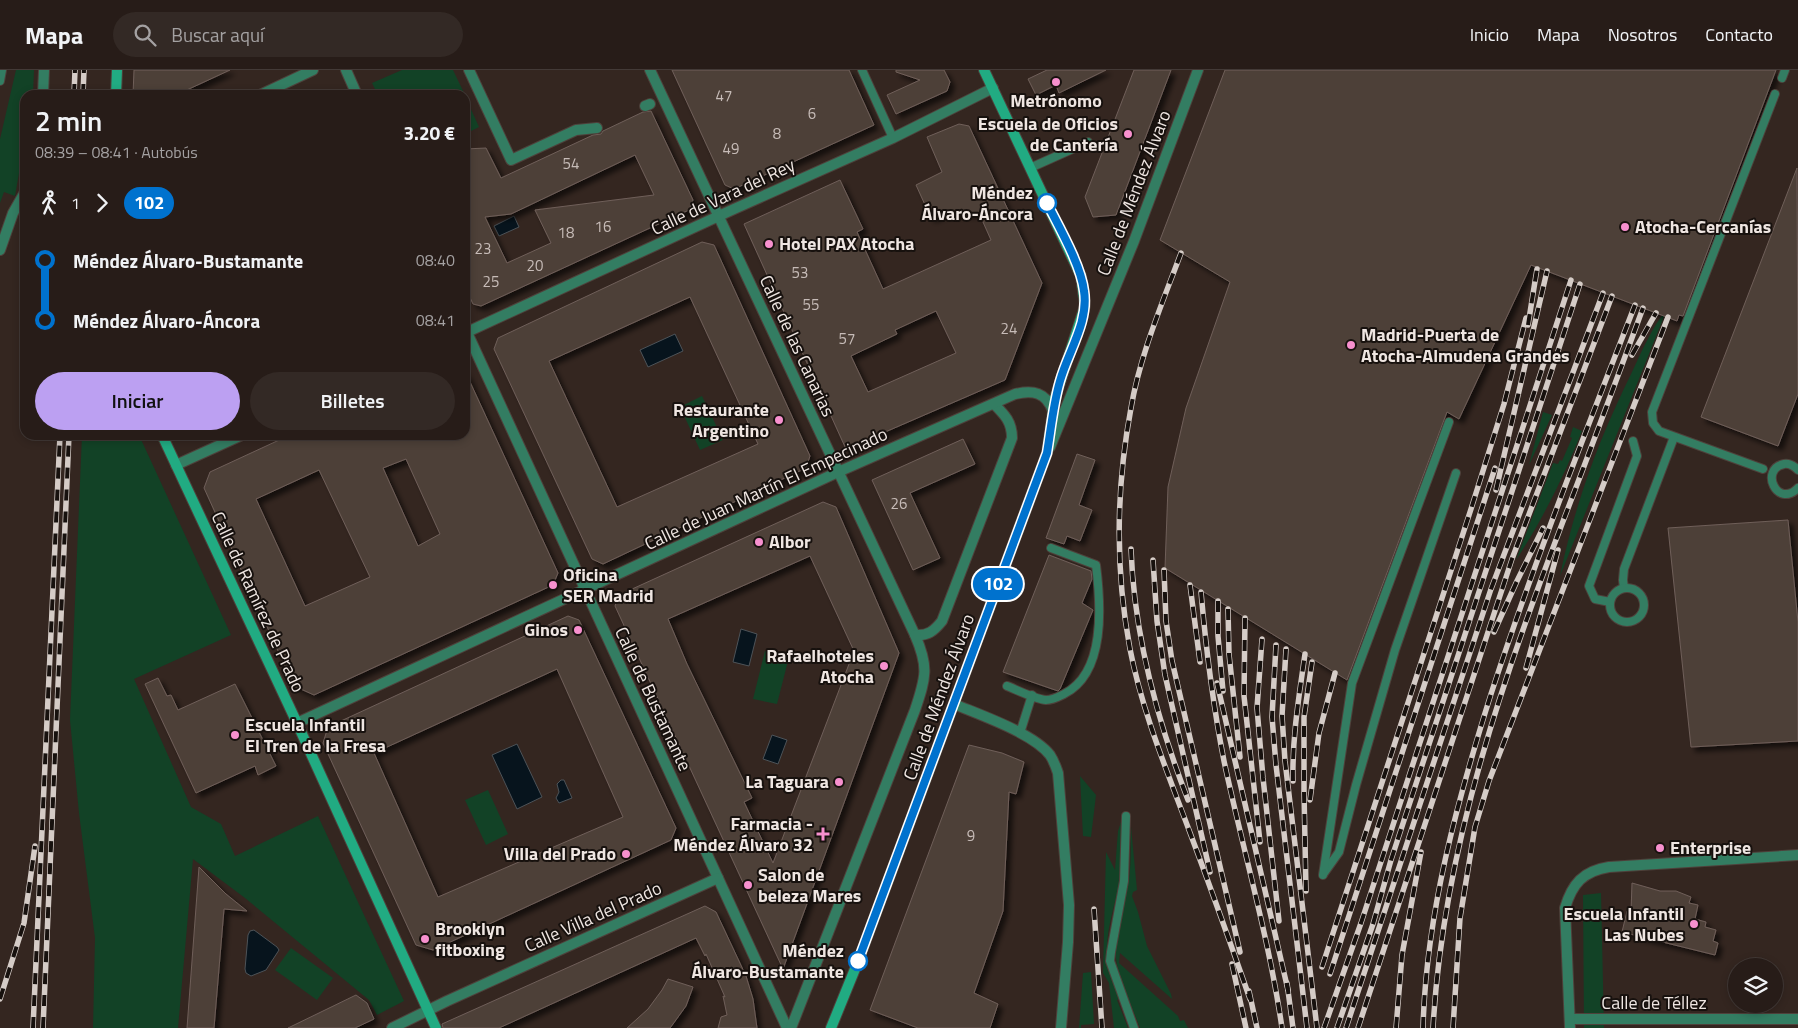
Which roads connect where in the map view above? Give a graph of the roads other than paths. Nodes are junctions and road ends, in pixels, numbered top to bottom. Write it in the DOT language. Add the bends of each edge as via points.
graph roads {
  1 [pos="2,70"];
  2 [pos="44,70"];
  3 [pos="117,70"];
  4 [pos="313,70"];
  5 [pos="346,70"];
  6 [pos="469,70"];
  7 [pos="650,70"];
  8 [pos="862,70"];
  9 [pos="984,70"];
  10 [pos="1198,70"];
  11 [pos="0,81"];
  12 [pos="993,88"];
  13 [pos="43,90"];
  14 [pos="116,90"];
  15 [pos="271,90"];
  16 [pos="355,90"];
  17 [pos="1775,94"];
  18 [pos="597,128"];
  19 [pos="893,138"];
  20 [pos="1088,142"];
  21 [pos="1030,168"];
  22 [pos="20,200"];
  23 [pos="719,216"];
  24 [pos="0,250"];
  25 [pos="470,329"];
  26 [pos="470,340"];
  27 [pos="994,404"];
  28 [pos="1053,411"];
  29 [pos="1449,422"];
  30 [pos="1674,437"];
  31 [pos="164,440"];
  32 [pos="231,440"];
  33 [pos="1633,441"];
  34 [pos="1047,453"];
  35 [pos="1788,464"];
  36 [pos="176,465"];
  37 [pos="1798,465"];
  38 [pos="1769,469"];
  39 [pos="1798,470"];
  40 [pos="838,472"];
  41 [pos="1456,473"];
  42 [pos="1798,488"];
  43 [pos="1051,548"];
  44 [pos="1624,588"];
  45 [pos="585,590"];
  46 [pos="1610,602"];
  47 [pos="914,635"];
  48 [pos="1007,686"];
  49 [pos="1032,695"];
  50 [pos="954,704"];
  51 [pos="297,723"];
  52 [pos="1020,733"];
  53 [pos="1126,816"];
  54 [pos="1798,855"];
  55 [pos="718,878"];
  56 [pos="428,1010"];
  57 [pos="1798,1019"];
  58 [pos="1570,1024"];
  59 [pos="392,1028"];
  60 [pos="436,1028"];
  61 [pos="787,1028"];
  62 [pos="792,1028"];
  63 [pos="831,1028"];
  64 [pos="1061,1028"];
  65 [pos="1134,1028"];
  1 -- 11 [label="lane"];
  2 -- 13 [label="street"];
  3 -- 14 [label="main road"];
  4 -- 15 [label="street"];
  5 -- 16 [label="street"];
  6 -- 18 [label="street" via="511,160 576,130"];
  7 -- 23 [label="street, Calle de las Canarias"];
  8 -- 19 [label="lane"];
  9 -- 12 [label="main road"];
  10 -- 34 [label="street, Calle de Méndez Álvaro" via="1134,242"];
  12 -- 19 [label="street, Calle de Vara del Rey"];
  12 -- 21 [label="main road"];
  17 -- 30 [label="lane" via="1652,412 1658,431"];
  19 -- 23 [label="street, Calle de Vara del Rey"];
  20 -- 21 [label="lane"];
  21 -- 28 [label="main road" via="1081,276 1084,290 1082,319 1060,379"];
  22 -- 24 [label="street" via="12,213"];
  23 -- 25 [label="street, Calle de Vara del Rey"];
  23 -- 40 [label="street, Calle de las Canarias"];
  26 -- 45 [label="street, Calle de Bustamante"];
  27 -- 28 [label="street, Calle de Juan Martín El Empecinado" via="1028,391 1048,400"];
  27 -- 40 [label="street, Calle de Juan Martín El Empecinado"];
  27 -- 47 [label="street, Calle de Méndez Álvaro" via="1009,421 1012,438 942,621 929,634"];
  28 -- 34 [label="main road"];
  29 -- 41 [label="lane" via="1352,683 1323,875 1339,852 1395,650"];
  30 -- 38 [label="lane"];
  30 -- 44 [label="lane" via="1624,569"];
  31 -- 36 [label="main road, Calle de Ramírez de Prado"];
  32 -- 36 [label="street"];
  33 -- 46 [label="lane" via="1637,456 1589,586 1595,599"];
  34 -- 50 [label="main road, Calle de Méndez Álvaro"];
  35 -- 37 [label="lane"];
  35 -- 38 [label="lane"];
  35 -- 39 [label="lane"];
  36 -- 51 [label="main road, Calle de Ramírez de Prado"];
  38 -- 42 [label="lane" via="1772,483 1778,491 1787,494"];
  40 -- 45 [label="street, Calle de Juan Martín El Empecinado"];
  40 -- 47 [label="street, Calle de las Canarias"];
  43 -- 49 [label="lane" via="1096,566 1099,620 1096,650 1083,679 1071,691 1048,700"];
  44 -- 46 [label="lane" via="1616,592"];
  44 -- 46 [label="lane" via="1634,589 1643,600 1643,610 1638,618 1630,622 1620,620 1612,613"];
  45 -- 51 [label="street, Calle de Juan Martín El Empecinado"];
  45 -- 55 [label="street, Calle de Bustamante"];
  47 -- 62 [label="street, Calle de Méndez Álvaro" via="925,668 920,695"];
  48 -- 49 [label="lane"];
  49 -- 52 [label="lane"];
  50 -- 52 [label="street"];
  50 -- 63 [label="main road, Calle de Méndez Álvaro"];
  51 -- 56 [label="main road, Calle de Ramírez de Prado"];
  52 -- 64 [label="street" via="1050,755 1058,773 1070,905"];
  53 -- 65 [label="lane" via="1124,880 1110,961"];
  54 -- 58 [label="street" via="1609,867 1587,874 1569,894 1566,908"];
  55 -- 56 [label="street, Calle Villa del Prado"];
  55 -- 61 [label="street, Calle de Bustamante"];
  56 -- 59 [label="street, Calle Villa del Prado"];
  56 -- 60 [label="main road, Calle de Ramírez de Prado"];
  57 -- 58 [label="street, Calle de Téllez"];
}
